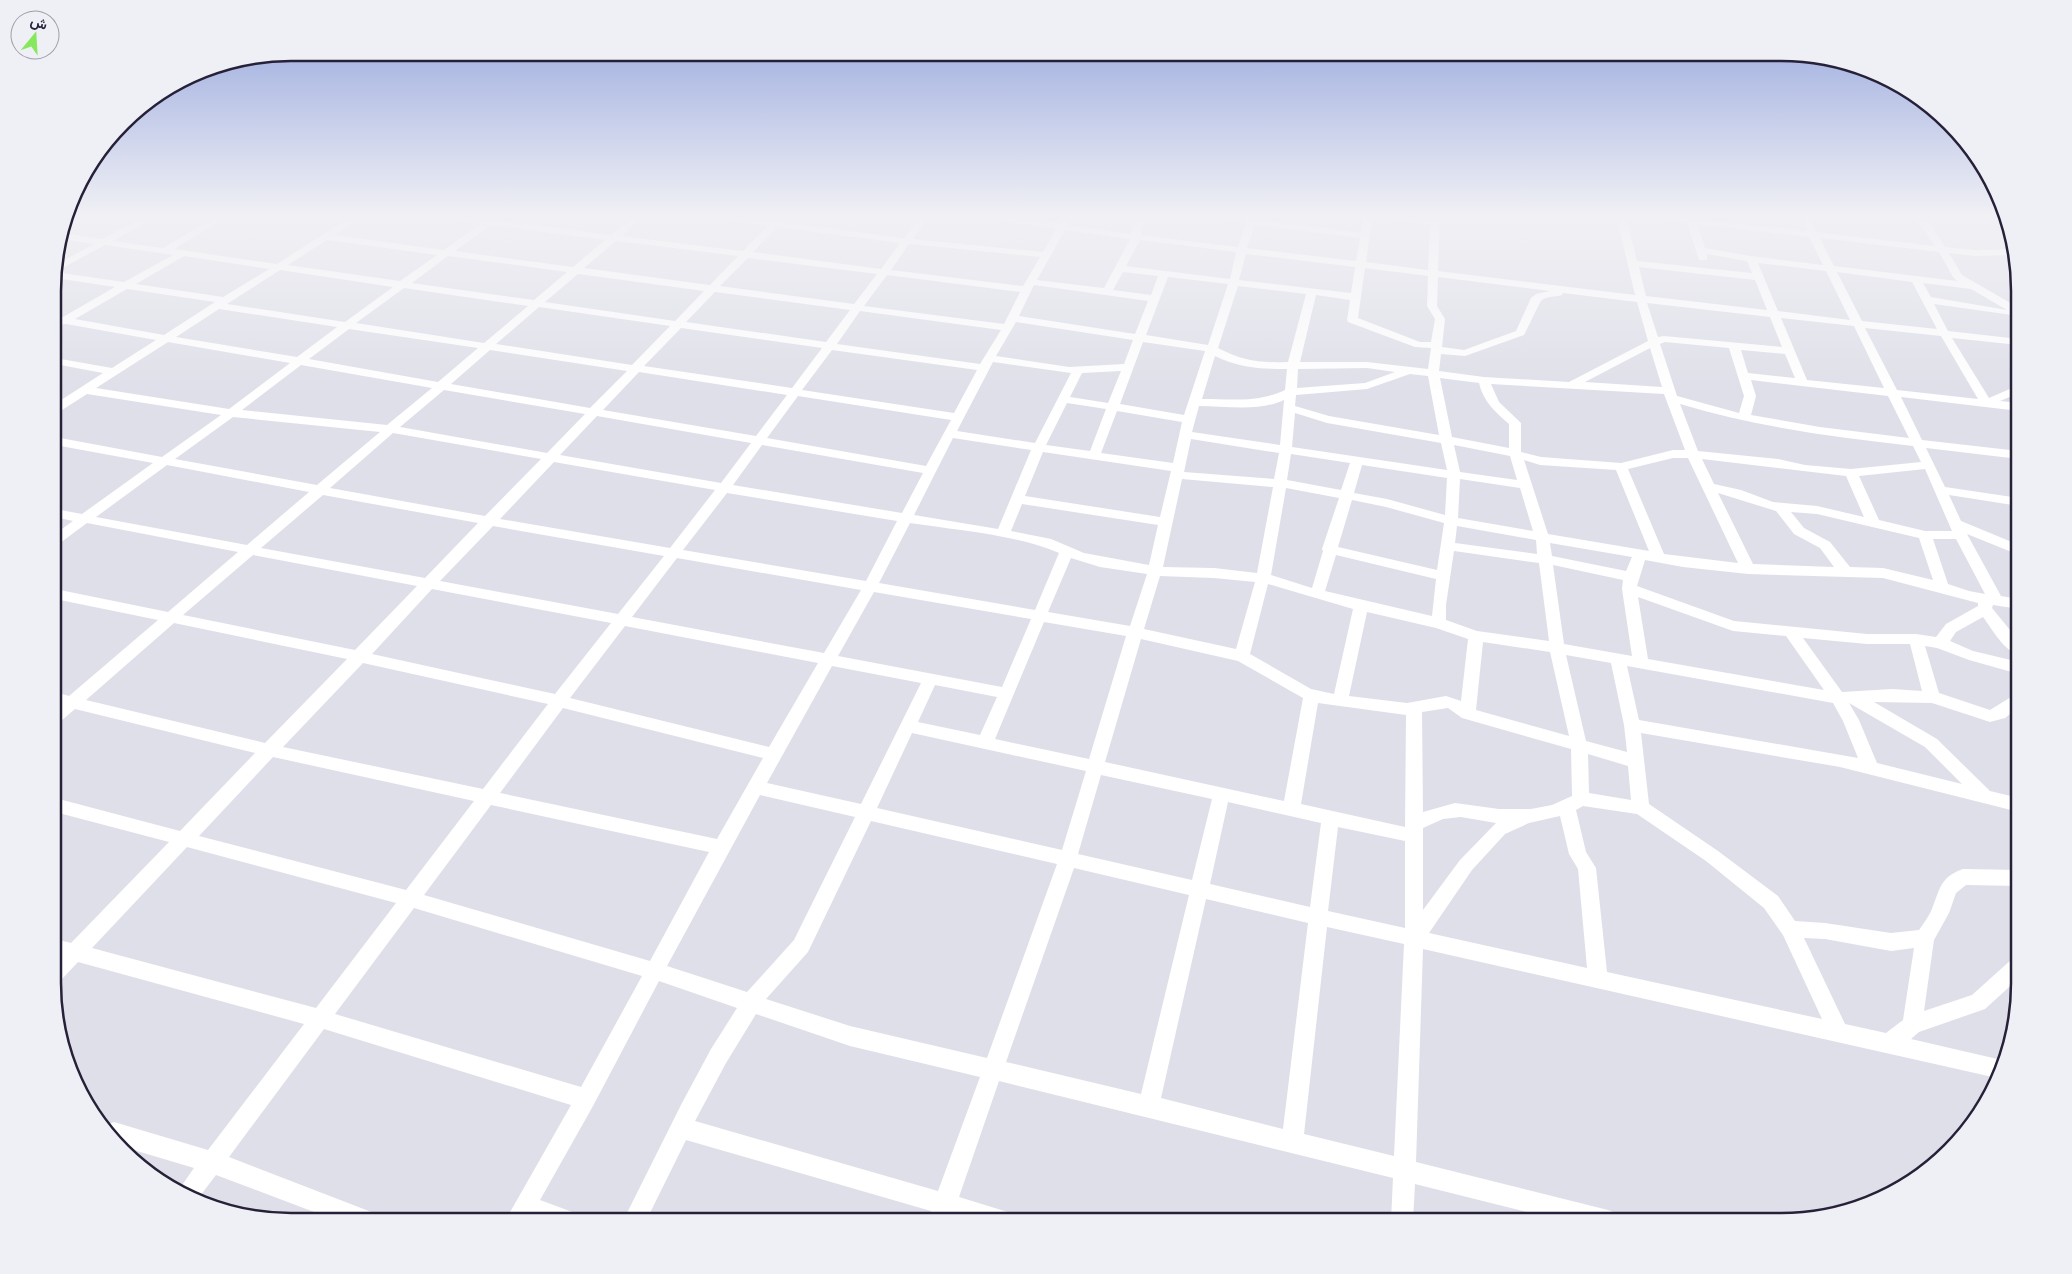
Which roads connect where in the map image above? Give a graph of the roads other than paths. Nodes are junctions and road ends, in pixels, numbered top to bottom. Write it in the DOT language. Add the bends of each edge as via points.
graph roads {
  1 [pos="146,274"];
  2 [pos="267,274"];
  3 [pos="330,274"];
  4 [pos="418,274"];
  5 [pos="571,274"];
  6 [pos="610,274"];
  7 [pos="725,274"];
  8 [pos="884,274"];
  9 [pos="911,274"];
  10 [pos="1035,274"];
  11 [pos="1116,274"];
  12 [pos="1163,274"];
  13 [pos="1177,274"];
  14 [pos="1236,274"];
  15 [pos="1359,274"];
  16 [pos="1433,274"];
  17 [pos="1437,274"];
  18 [pos="1636,274"];
  19 [pos="1733,274"];
  20 [pos="1834,274"];
  21 [pos="1883,274"];
  22 [pos="1957,274"];
  23 [pos="62,275"];
  24 [pos="1759,277"];
  25 [pos="1916,279"];
  26 [pos="1234,281"];
  27 [pos="1513,283"];
  28 [pos="404,285"];
  29 [pos="126,286"];
  30 [pos="1028,286"];
  31 [pos="1974,286"];
  32 [pos="712,288"];
  33 [pos="1312,291"];
  34 [pos="1580,291"];
  35 [pos="1107,292"];
  36 [pos="1355,296"];
  37 [pos="1154,298"];
  38 [pos="1642,299"];
  39 [pos="1535,300"];
  40 [pos="1928,300"];
  41 [pos="223,303"];
  42 [pos="537,304"];
  43 [pos="859,308"];
  44 [pos="2011,308"];
  45 [pos="2011,312"];
  46 [pos="1775,315"];
  47 [pos="61,320"];
  48 [pos="61,322"];
  49 [pos="1011,323"];
  50 [pos="678,324"];
  51 [pos="1859,324"];
  52 [pos="346,325"];
  53 [pos="1944,333"];
  54 [pos="1139,336"];
  55 [pos="167,339"];
  56 [pos="2011,341"];
  57 [pos="1654,342"];
  58 [pos="488,345"];
  59 [pos="831,346"];
  60 [pos="1734,346"];
  61 [pos="1433,348"];
  62 [pos="1211,349"];
  63 [pos="1790,351"];
  64 [pos="1465,353"];
  65 [pos="61,362"];
  66 [pos="299,362"];
  67 [pos="987,363"];
  68 [pos="1292,366"];
  69 [pos="1126,367"];
  70 [pos="636,368"];
  71 [pos="1078,370"];
  72 [pos="1411,370"];
  73 [pos="114,372"];
  74 [pos="1433,372"];
  75 [pos="1745,376"];
  76 [pos="1470,378"];
  77 [pos="1484,380"];
  78 [pos="1804,383"];
  79 [pos="441,386"];
  80 [pos="1568,386"];
  81 [pos="86,390"];
  82 [pos="795,392"];
  83 [pos="1290,392"];
  84 [pos="2011,392"];
  85 [pos="1893,394"];
  86 [pos="1670,395"];
  87 [pos="1063,399"];
  88 [pos="1195,402"];
  89 [pos="1986,403"];
  90 [pos="61,405"];
  91 [pos="1112,406"];
  92 [pos="2011,406"];
  93 [pos="1288,408"];
  94 [pos="593,412"];
  95 [pos="231,413"];
  96 [pos="958,418"];
  97 [pos="1744,418"];
  98 [pos="1189,419"];
  99 [pos="390,430"];
  100 [pos="948,434"];
  101 [pos="1186,435"];
  102 [pos="1446,440"];
  103 [pos="758,441"];
  104 [pos="61,442"];
  105 [pos="1916,442"];
  106 [pos="1039,448"];
  107 [pos="1285,450"];
  108 [pos="1515,453"];
  109 [pos="1693,454"];
  110 [pos="2011,454"];
  111 [pos="1094,456"];
  112 [pos="551,458"];
  113 [pos="164,460"];
  114 [pos="1357,460"];
  115 [pos="1929,465"];
  116 [pos="1621,466"];
  117 [pos="929,470"];
  118 [pos="1177,471"];
  119 [pos="1851,473"];
  120 [pos="1454,474"];
  121 [pos="1279,483"];
  122 [pos="1524,485"];
  123 [pos="1708,487"];
  124 [pos="724,488"];
  125 [pos="320,489"];
  126 [pos="1940,490"];
  127 [pos="1346,494"];
  128 [pos="1017,499"];
  129 [pos="2011,501"];
  130 [pos="1780,507"];
  131 [pos="61,514"];
  132 [pos="906,517"];
  133 [pos="84,518"];
  134 [pos="1451,521"];
  135 [pos="488,522"];
  136 [pos="1165,522"];
  137 [pos="1874,522"];
  138 [pos="1958,529"];
  139 [pos="1003,533"];
  140 [pos="61,535"];
  141 [pos="1925,535"];
  142 [pos="1542,537"];
  143 [pos="1447,546"];
  144 [pos="2011,547"];
  145 [pos="1329,549"];
  146 [pos="247,551"];
  147 [pos="1067,551"];
  148 [pos="671,553"];
  149 [pos="1640,554"];
  150 [pos="1659,558"];
  151 [pos="1545,559"];
  152 [pos="1748,569"];
  153 [pos="1155,571"];
  154 [pos="1845,571"];
  155 [pos="1443,576"];
  156 [pos="1263,578"];
  157 [pos="1630,583"];
  158 [pos="427,585"];
  159 [pos="870,586"];
  160 [pos="1942,587"];
  161 [pos="1317,594"];
  162 [pos="61,595"];
  163 [pos="1989,603"];
  164 [pos="2011,604"];
  165 [pos="1361,606"];
  166 [pos="1038,615"];
  167 [pos="170,618"];
  168 [pos="620,621"];
  169 [pos="1438,623"];
  170 [pos="1135,632"];
  171 [pos="1791,632"];
  172 [pos="1476,636"];
  173 [pos="1916,639"];
  174 [pos="2011,642"];
  175 [pos="1940,643"];
  176 [pos="1557,648"];
  177 [pos="358,656"];
  178 [pos="1242,656"];
  179 [pos="829,660"];
  180 [pos="1618,660"];
  181 [pos="1641,664"];
  182 [pos="2011,666"];
  183 [pos="932,678"];
  184 [pos="1006,693"];
  185 [pos="1311,696"];
  186 [pos="1932,697"];
  187 [pos="1845,698"];
  188 [pos="61,700"];
  189 [pos="559,701"];
  190 [pos="1340,701"];
  191 [pos="72,702"];
  192 [pos="2011,704"];
  193 [pos="1414,709"];
  194 [pos="61,711"];
  195 [pos="1468,714"];
  196 [pos="1632,725"];
  197 [pos="908,726"];
  198 [pos="985,744"];
  199 [pos="1579,746"];
  200 [pos="268,750"];
  201 [pos="775,755"];
  202 [pos="1635,761"];
  203 [pos="1870,767"];
  204 [pos="1095,769"];
  205 [pos="756,787"];
  206 [pos="1221,795"];
  207 [pos="1985,796"];
  208 [pos="488,797"];
  209 [pos="1574,803"];
  210 [pos="2011,803"];
  211 [pos="61,807"];
  212 [pos="1642,808"];
  213 [pos="1291,810"];
  214 [pos="866,813"];
  215 [pos="1531,815"];
  216 [pos="1330,818"];
  217 [pos="1414,830"];
  218 [pos="184,838"];
  219 [pos="721,847"];
  220 [pos="1068,859"];
  221 [pos="2011,878"];
  222 [pos="1199,889"];
  223 [pos="410,899"];
  224 [pos="1319,917"];
  225 [pos="1790,929"];
  226 [pos="1414,938"];
  227 [pos="1925,938"];
  228 [pos="61,948"];
  229 [pos="75,952"];
  230 [pos="61,966"];
  231 [pos="655,971"];
  232 [pos="2011,972"];
  233 [pos="1598,979"];
  234 [pos="752,1002"];
  235 [pos="320,1019"];
  236 [pos="1912,1025"];
  237 [pos="1839,1033"];
  238 [pos="1889,1044"];
  239 [pos="1994,1067"];
  240 [pos="992,1070"];
  241 [pos="586,1099"];
  242 [pos="1149,1106"];
  243 [pos="682,1128"];
  244 [pos="118,1134"];
  245 [pos="1292,1143"];
  246 [pos="212,1162"];
  247 [pos="1405,1171"];
  248 [pos="191,1190"];
  249 [pos="942,1212"];
  250 [pos="343,1213"];
  251 [pos="522,1213"];
  252 [pos="638,1213"];
  253 [pos="1402,1213"];
  254 [pos="1576,1213"];
  1 -- 29 [label="street"];
  2 -- 41 [label="street"];
  3 -- 28 [label="street"];
  4 -- 28 [label="street"];
  5 -- 42 [label="street"];
  6 -- 32 [label="street"];
  7 -- 32 [label="street"];
  8 -- 43 [label="street"];
  9 -- 30 [label="street"];
  10 -- 30 [label="street"];
  11 -- 35 [label="street"];
  12 -- 37 [label="street"];
  13 -- 26 [label="street"];
  14 -- 26 [label="street"];
  15 -- 36 [label="street"];
  16 -- 61 [label="street" via="1432,306 1440,318"];
  17 -- 27 [label="street"];
  18 -- 38 [label="street"];
  19 -- 24 [label="street"];
  20 -- 51 [label="street"];
  21 -- 25 [label="street"];
  22 -- 31 [label="street"];
  23 -- 29 [label="street"];
  24 -- 46 [label="street"];
  25 -- 31 [label="street"];
  25 -- 40 [label="street"];
  26 -- 33 [label="street"];
  26 -- 62 [label="street"];
  27 -- 34 [label="street"];
  27 -- 39 [label="street"];
  28 -- 42 [label="street"];
  28 -- 52 [label="street"];
  29 -- 41 [label="street"];
  29 -- 47 [label="street"];
  30 -- 35 [label="street"];
  30 -- 49 [label="street"];
  31 -- 44 [label="street"];
  32 -- 43 [label="street"];
  32 -- 50 [label="street"];
  33 -- 36 [label="street"];
  33 -- 68 [label="street"];
  34 -- 38 [label="street"];
  34 -- 39 [label="street" via="1540,296"];
  35 -- 37 [label="street"];
  36 -- 61 [label="street" via="1352,320"];
  37 -- 54 [label="street"];
  38 -- 46 [label="street"];
  38 -- 57 [label="street"];
  39 -- 64 [label="street" via="1520,333"];
  40 -- 45 [label="street"];
  40 -- 53 [label="street"];
  41 -- 52 [label="street"];
  41 -- 55 [label="street"];
  42 -- 50 [label="street"];
  42 -- 58 [label="street"];
  43 -- 49 [label="street"];
  43 -- 59 [label="street"];
  46 -- 51 [label="street"];
  46 -- 63 [label="street"];
  48 -- 55 [label="street"];
  49 -- 54 [label="street"];
  49 -- 67 [label="street"];
  50 -- 59 [label="street"];
  50 -- 70 [label="street"];
  51 -- 53 [label="street"];
  51 -- 85 [label="street"];
  52 -- 58 [label="street"];
  52 -- 66 [label="street"];
  53 -- 56 [label="street"];
  53 -- 89 [label="street"];
  54 -- 62 [label="street"];
  54 -- 69 [label="street"];
  55 -- 66 [label="street"];
  55 -- 73 [label="street"];
  57 -- 60 [label="street" via="1664,339"];
  57 -- 80 [label="street"];
  57 -- 86 [label="street"];
  58 -- 70 [label="street"];
  58 -- 79 [label="street"];
  59 -- 67 [label="street"];
  59 -- 82 [label="street"];
  60 -- 63 [label="street"];
  60 -- 75 [label="street"];
  61 -- 64 [label="street"];
  61 -- 74 [label="street"];
  62 -- 68 [label="street" via="1251,365"];
  62 -- 88 [label="street"];
  63 -- 78 [label="street"];
  64 -- 76 [label="street"];
  65 -- 73 [label="street"];
  66 -- 79 [label="street"];
  66 -- 95 [label="street"];
  67 -- 71 [label="street"];
  67 -- 96 [label="street"];
  68 -- 72 [label="street" via="1367,366"];
  68 -- 83 [label="street"];
  69 -- 71 [label="street"];
  69 -- 91 [label="street"];
  70 -- 82 [label="street"];
  70 -- 94 [label="street"];
  71 -- 87 [label="street"];
  72 -- 74 [label="street"];
  72 -- 83 [label="street" via="1367,386"];
  73 -- 81 [label="street"];
  74 -- 76 [label="street"];
  74 -- 102 [label="street"];
  75 -- 78 [label="street"];
  75 -- 97 [label="street" via="1750,396"];
  76 -- 77 [label="street"];
  77 -- 80 [label="street"];
  77 -- 108 [label="street" via="1494,406 1515,423"];
  78 -- 85 [label="street"];
  79 -- 94 [label="street"];
  79 -- 99 [label="street"];
  80 -- 86 [label="street"];
  81 -- 90 [label="street"];
  81 -- 95 [label="street"];
  82 -- 96 [label="street"];
  82 -- 103 [label="street"];
  83 -- 88 [label="street" via="1278,399 1259,403"];
  83 -- 93 [label="street"];
  84 -- 89 [label="street"];
  85 -- 89 [label="street"];
  85 -- 105 [label="street"];
  86 -- 97 [label="street"];
  86 -- 109 [label="street"];
  87 -- 91 [label="street"];
  87 -- 106 [label="street"];
  88 -- 98 [label="street"];
  89 -- 92 [label="street"];
  91 -- 98 [label="street"];
  91 -- 111 [label="street"];
  93 -- 102 [label="street" via="1327,420"];
  93 -- 107 [label="street"];
  94 -- 103 [label="street"];
  94 -- 112 [label="street"];
  95 -- 99 [label="street"];
  95 -- 113 [label="street"];
  96 -- 100 [label="street"];
  97 -- 105 [label="street"];
  98 -- 101 [label="street"];
  99 -- 112 [label="street"];
  99 -- 125 [label="street"];
  100 -- 106 [label="street"];
  100 -- 117 [label="street"];
  101 -- 107 [label="street"];
  101 -- 118 [label="street"];
  102 -- 108 [label="street"];
  102 -- 120 [label="street"];
  103 -- 117 [label="street"];
  103 -- 124 [label="street"];
  104 -- 113 [label="street"];
  105 -- 110 [label="street"];
  105 -- 115 [label="street"];
  106 -- 111 [label="street"];
  106 -- 128 [label="street"];
  107 -- 114 [label="street"];
  107 -- 121 [label="street"];
  108 -- 116 [label="street" via="1540,460"];
  108 -- 122 [label="street"];
  109 -- 116 [label="street" via="1673,454"];
  109 -- 119 [label="street"];
  109 -- 123 [label="street"];
  111 -- 118 [label="street"];
  112 -- 124 [label="street"];
  112 -- 135 [label="street"];
  113 -- 125 [label="street"];
  113 -- 133 [label="street"];
  114 -- 120 [label="street"];
  114 -- 127 [label="street"];
  115 -- 119 [label="street"];
  115 -- 126 [label="street"];
  116 -- 150 [label="street"];
  117 -- 132 [label="street"];
  118 -- 121 [label="street"];
  118 -- 136 [label="street"];
  119 -- 137 [label="street"];
  120 -- 122 [label="street"];
  120 -- 134 [label="street"];
  121 -- 127 [label="street"];
  121 -- 156 [label="street"];
  122 -- 142 [label="street"];
  123 -- 130 [label="street"];
  123 -- 152 [label="street"];
  124 -- 132 [label="street"];
  124 -- 148 [label="street"];
  125 -- 135 [label="street"];
  125 -- 146 [label="street"];
  126 -- 129 [label="street"];
  126 -- 138 [label="street"];
  127 -- 134 [label="street"];
  127 -- 145 [label="street"];
  128 -- 136 [label="street"];
  128 -- 139 [label="street"];
  130 -- 137 [label="street" via="1817,510"];
  130 -- 154 [label="street" via="1799,530 1825,544"];
  131 -- 133 [label="street"];
  132 -- 139 [label="street"];
  132 -- 159 [label="street"];
  133 -- 140 [label="street"];
  133 -- 146 [label="street"];
  134 -- 142 [label="street"];
  134 -- 143 [label="street"];
  135 -- 148 [label="street"];
  135 -- 158 [label="street"];
  136 -- 153 [label="street"];
  137 -- 141 [label="street"];
  138 -- 141 [label="street"];
  138 -- 144 [label="street"];
  138 -- 163 [label="street"];
  139 -- 147 [label="street" via="1040,540"];
  141 -- 160 [label="street"];
  142 -- 149 [label="street"];
  142 -- 151 [label="street"];
  143 -- 151 [label="street"];
  143 -- 155 [label="street"];
  145 -- 155 [label="street"];
  145 -- 161 [label="street"];
  146 -- 158 [label="street"];
  146 -- 167 [label="street"];
  147 -- 153 [label="street" via="1090,560"];
  147 -- 166 [label="street"];
  148 -- 159 [label="street"];
  148 -- 168 [label="street"];
  149 -- 150 [label="street"];
  149 -- 157 [label="street"];
  150 -- 152 [label="street"];
  151 -- 157 [label="street"];
  151 -- 176 [label="street"];
  152 -- 154 [label="street"];
  153 -- 156 [label="street" via="1214,572"];
  153 -- 170 [label="street"];
  154 -- 160 [label="street" via="1883,573"];
  155 -- 169 [label="street"];
  156 -- 161 [label="street"];
  156 -- 178 [label="street"];
  157 -- 171 [label="street" via="1733,626"];
  157 -- 181 [label="street"];
  158 -- 168 [label="street"];
  158 -- 177 [label="street"];
  159 -- 166 [label="street"];
  159 -- 179 [label="street"];
  160 -- 163 [label="street"];
  161 -- 165 [label="street"];
  162 -- 167 [label="street"];
  163 -- 164 [label="street"];
  163 -- 174 [label="street" via="2001,631"];
  163 -- 175 [label="street" via="1951,628"];
  165 -- 169 [label="street"];
  165 -- 190 [label="street"];
  166 -- 170 [label="street"];
  166 -- 184 [label="street"];
  167 -- 177 [label="street"];
  167 -- 191 [label="street"];
  168 -- 179 [label="street"];
  168 -- 189 [label="street"];
  169 -- 172 [label="street"];
  170 -- 178 [label="street"];
  170 -- 204 [label="street"];
  171 -- 173 [label="street" via="1867,639"];
  171 -- 187 [label="street"];
  172 -- 176 [label="street"];
  172 -- 195 [label="street"];
  173 -- 175 [label="street"];
  173 -- 186 [label="street"];
  175 -- 182 [label="street" via="1969,655"];
  176 -- 180 [label="street"];
  176 -- 199 [label="street"];
  177 -- 189 [label="street"];
  177 -- 200 [label="street"];
  178 -- 185 [label="street"];
  179 -- 183 [label="street"];
  179 -- 201 [label="street"];
  180 -- 181 [label="street"];
  180 -- 196 [label="street"];
  181 -- 187 [label="street"];
  183 -- 184 [label="street"];
  183 -- 197 [label="street"];
  184 -- 198 [label="street"];
  185 -- 190 [label="street"];
  185 -- 213 [label="street"];
  186 -- 187 [label="street"];
  186 -- 192 [label="street" via="1990,716 1999,714"];
  187 -- 203 [label="street"];
  187 -- 207 [label="street" via="1932,743"];
  188 -- 191 [label="street"];
  189 -- 201 [label="street"];
  189 -- 208 [label="street"];
  190 -- 193 [label="street"];
  191 -- 194 [label="street"];
  191 -- 200 [label="street"];
  193 -- 195 [label="street" via="1446,702"];
  193 -- 217 [label="street"];
  195 -- 199 [label="street"];
  196 -- 202 [label="street"];
  196 -- 203 [label="street"];
  197 -- 198 [label="street"];
  197 -- 214 [label="street"];
  198 -- 204 [label="street"];
  199 -- 202 [label="street"];
  199 -- 209 [label="street"];
  200 -- 208 [label="street"];
  200 -- 218 [label="street"];
  201 -- 205 [label="street"];
  202 -- 212 [label="street"];
  203 -- 207 [label="street"];
  204 -- 206 [label="street"];
  204 -- 220 [label="street"];
  205 -- 214 [label="street"];
  205 -- 219 [label="street"];
  206 -- 213 [label="street"];
  206 -- 222 [label="street"];
  207 -- 210 [label="street"];
  208 -- 219 [label="street"];
  208 -- 223 [label="street"];
  209 -- 212 [label="street"];
  209 -- 215 [label="street" via="1546,815"];
  209 -- 233 [label="street" via="1578,854 1587,868"];
  211 -- 218 [label="street"];
  212 -- 225 [label="street" via="1771,902"];
  213 -- 216 [label="street"];
  214 -- 220 [label="street"];
  214 -- 234 [label="street" via="801,946"];
  215 -- 217 [label="street" via="1500,816 1460,810 1435,814"];
  215 -- 226 [label="street" via="1498,829 1466,865"];
  216 -- 217 [label="street"];
  216 -- 224 [label="street"];
  217 -- 226 [label="street"];
  218 -- 223 [label="street"];
  218 -- 229 [label="street"];
  219 -- 231 [label="street"];
  220 -- 222 [label="street"];
  220 -- 240 [label="street"];
  221 -- 227 [label="street" via="1963,877 1948,888 1940,913"];
  222 -- 224 [label="street"];
  222 -- 242 [label="street"];
  223 -- 231 [label="street"];
  223 -- 235 [label="street"];
  224 -- 226 [label="street"];
  224 -- 245 [label="street"];
  225 -- 227 [label="street" via="1891,942"];
  225 -- 237 [label="street"];
  226 -- 233 [label="street"];
  226 -- 247 [label="street"];
  227 -- 236 [label="street"];
  228 -- 229 [label="street"];
  229 -- 230 [label="street"];
  229 -- 235 [label="street"];
  231 -- 234 [label="street"];
  231 -- 241 [label="street"];
  232 -- 236 [label="street" via="1978,1002"];
  233 -- 237 [label="street"];
  234 -- 240 [label="street" via="850,1036"];
  234 -- 243 [label="street"];
  235 -- 241 [label="street"];
  235 -- 246 [label="street"];
  236 -- 238 [label="street"];
  237 -- 238 [label="street"];
  238 -- 239 [label="street"];
  240 -- 242 [label="street"];
  240 -- 249 [label="street"];
  241 -- 251 [label="street"];
  242 -- 245 [label="street"];
  243 -- 249 [label="street"];
  243 -- 252 [label="street"];
  244 -- 246 [label="street"];
  245 -- 247 [label="street"];
  246 -- 248 [label="street"];
  246 -- 250 [label="street"];
  247 -- 253 [label="street"];
  247 -- 254 [label="street"];
}
